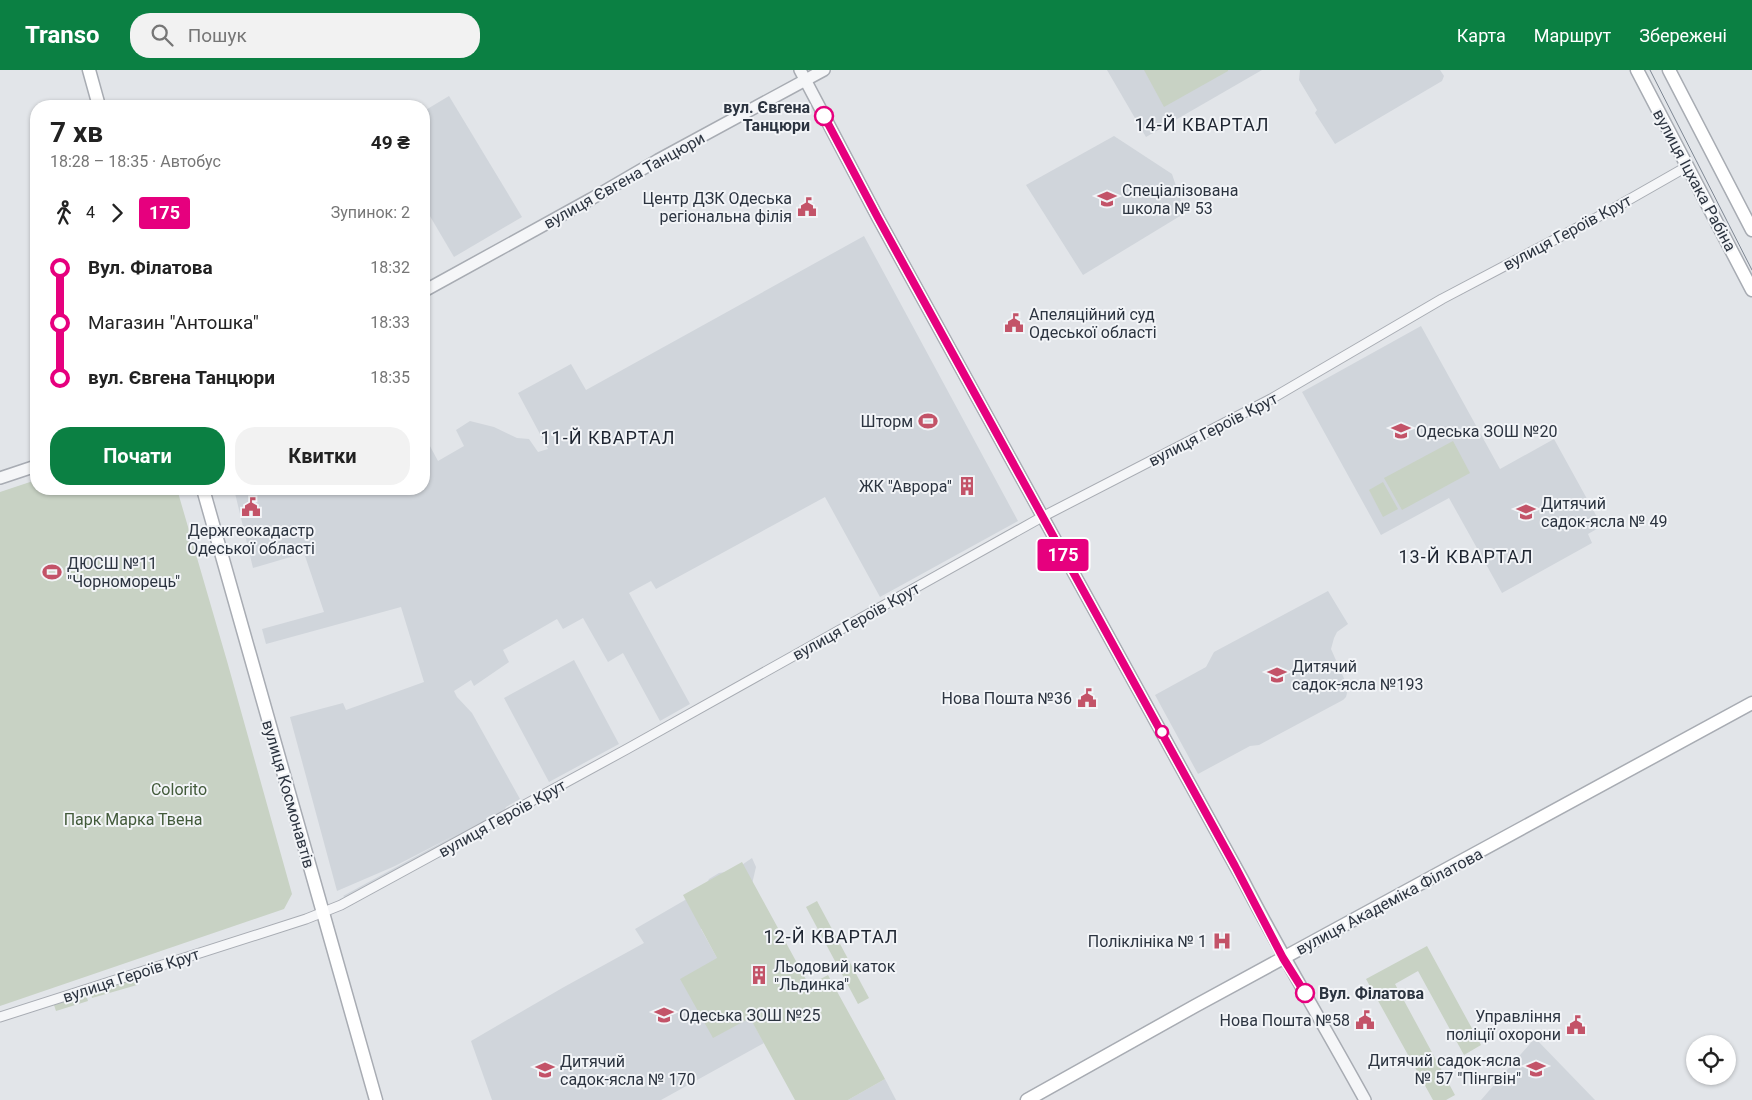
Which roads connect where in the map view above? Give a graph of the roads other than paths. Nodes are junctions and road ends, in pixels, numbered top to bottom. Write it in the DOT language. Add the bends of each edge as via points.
graph roads {
  1 [pos="89,70"];
  2 [pos="800,70"];
  3 [pos="824,70"];
  4 [pos="1637,70"];
  5 [pos="1669,70"];
  6 [pos="806,80"];
  7 [pos="97,100"];
  8 [pos="1688,166"];
  9 [pos="1752,230"];
  10 [pos="430,288"];
  11 [pos="1752,290"];
  12 [pos="30,468"];
  13 [pos="0,478"];
  14 [pos="205,495"];
  15 [pos="1042,517"];
  16 [pos="1752,704"];
  17 [pos="324,912"];
  18 [pos="1283,958"];
  19 [pos="0,1017"];
  20 [pos="376,1100"];
  21 [pos="1027,1100"];
  22 [pos="1365,1100"];
  1 -- 7 [label="main road"];
  2 -- 6 [label="street"];
  3 -- 6 [label="street, вулиця Євгена Танцюри"];
  4 -- 8 [label="main road, вулиця Іцхака Рабіна"];
  5 -- 9 [label="main road, вулиця Іцхака Рабіна"];
  6 -- 10 [label="street, вулиця Євгена Танцюри"];
  6 -- 15 [label="street"];
  8 -- 11 [label="main road, вулиця Іцхака Рабіна"];
  8 -- 15 [label="street, вулиця Героїв Крут" via="1442,299 1271,399"];
  12 -- 13 [label="street"];
  14 -- 17 [label="main road, вулиця Космонавтів" via="295,821"];
  15 -- 17 [label="street, вулиця Героїв Крут" via="440,852"];
  15 -- 18 [label="street"];
  16 -- 18 [label="main road, вулиця Академіка Філатова"];
  17 -- 19 [label="street, вулиця Героїв Крут"];
  17 -- 20 [label="main road, вулиця Космонавтів"];
  18 -- 21 [label="main road, вулиця Академіка Філатова"];
  18 -- 22 [label="street"];
}
